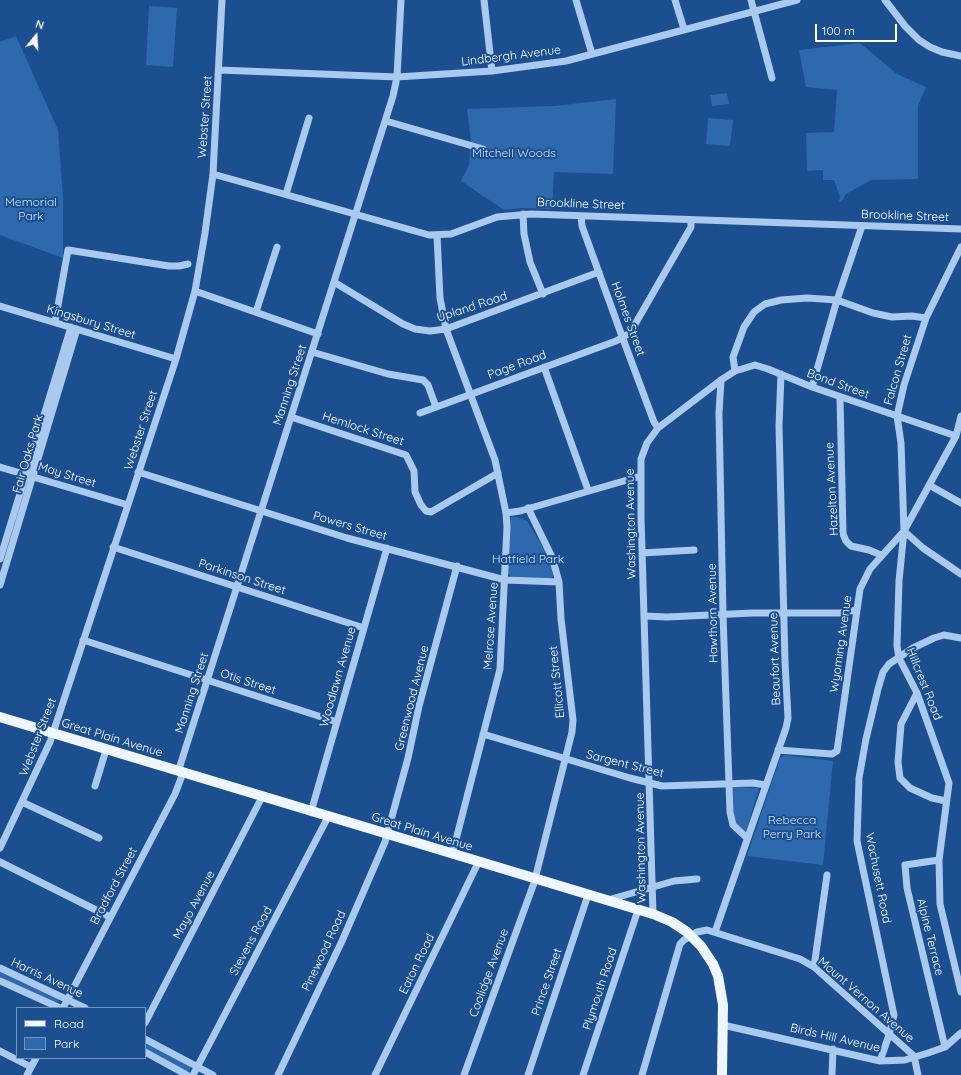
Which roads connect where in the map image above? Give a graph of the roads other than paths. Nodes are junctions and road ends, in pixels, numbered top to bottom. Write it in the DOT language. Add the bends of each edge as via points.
graph roads {
  1 [pos="222,0"];
  2 [pos="400,0"];
  3 [pos="484,0"];
  4 [pos="576,0"];
  5 [pos="675,0"];
  6 [pos="751,0"];
  7 [pos="797,0"];
  8 [pos="885,0"];
  9 [pos="755,12"];
  10 [pos="684,29"];
  11 [pos="592,54"];
  12 [pos="961,56"];
  13 [pos="219,70"];
  14 [pos="492,71"];
  15 [pos="397,77"];
  16 [pos="772,78"];
  17 [pos="309,118"];
  18 [pos="386,121"];
  19 [pos="483,149"];
  20 [pos="212,174"];
  21 [pos="286,194"];
  22 [pos="523,214"];
  23 [pos="356,215"];
  24 [pos="580,216"];
  25 [pos="691,220"];
  26 [pos="862,226"];
  27 [pos="961,229"];
  28 [pos="437,235"];
  29 [pos="278,247"];
  30 [pos="961,247"];
  31 [pos="188,264"];
  32 [pos="599,272"];
  33 [pos="334,282"];
  34 [pos="195,291"];
  35 [pos="543,294"];
  36 [pos="837,300"];
  37 [pos="0,306"];
  38 [pos="256,312"];
  39 [pos="926,318"];
  40 [pos="55,322"];
  41 [pos="74,328"];
  42 [pos="446,329"];
  43 [pos="318,334"];
  44 [pos="623,338"];
  45 [pos="312,352"];
  46 [pos="176,359"];
  47 [pos="544,367"];
  48 [pos="735,371"];
  49 [pos="781,374"];
  50 [pos="721,380"];
  51 [pos="812,387"];
  52 [pos="470,393"];
  53 [pos="840,397"];
  54 [pos="436,407"];
  55 [pos="420,413"];
  56 [pos="897,416"];
  57 [pos="961,416"];
  58 [pos="291,417"];
  59 [pos="658,428"];
  60 [pos="956,436"];
  61 [pos="0,466"];
  62 [pos="138,472"];
  63 [pos="498,473"];
  64 [pos="29,475"];
  65 [pos="641,476"];
  66 [pos="929,485"];
  67 [pos="588,490"];
  68 [pos="961,503"];
  69 [pos="128,505"];
  70 [pos="528,508"];
  71 [pos="262,510"];
  72 [pos="506,513"];
  73 [pos="904,531"];
  74 [pos="113,547"];
  75 [pos="387,548"];
  76 [pos="694,550"];
  77 [pos="642,553"];
  78 [pos="881,555"];
  79 [pos="0,559"];
  80 [pos="457,566"];
  81 [pos="961,574"];
  82 [pos="506,580"];
  83 [pos="559,582"];
  84 [pos="0,585"];
  85 [pos="237,587"];
  86 [pos="856,610"];
  87 [pos="785,614"];
  88 [pos="723,615"];
  89 [pos="645,616"];
  90 [pos="364,628"];
  91 [pos="961,638"];
  92 [pos="83,640"];
  93 [pos="899,658"];
  94 [pos="208,680"];
  95 [pos="917,693"];
  96 [pos="0,717"];
  97 [pos="337,722"];
  98 [pos="53,733"];
  99 [pos="483,734"];
  100 [pos="106,750"];
  101 [pos="778,750"];
  102 [pos="565,759"];
  103 [pos="181,772"];
  104 [pos="650,783"];
  105 [pos="729,784"];
  106 [pos="766,785"];
  107 [pos="95,786"];
  108 [pos="262,798"];
  109 [pos="946,801"];
  110 [pos="22,802"];
  111 [pos="311,812"];
  112 [pos="328,817"];
  113 [pos="387,835"];
  114 [pos="99,838"];
  115 [pos="747,838"];
  116 [pos="0,848"];
  117 [pos="452,855"];
  118 [pos="939,860"];
  119 [pos="0,862"];
  120 [pos="478,862"];
  121 [pos="827,875"];
  122 [pos="535,879"];
  123 [pos="697,879"];
  124 [pos="652,888"];
  125 [pos="588,895"];
  126 [pos="606,900"];
  127 [pos="638,910"];
  128 [pos="653,914"];
  129 [pos="110,917"];
  130 [pos="715,932"];
  131 [pos="691,935"];
  132 [pos="814,967"];
  133 [pos="0,968"];
  134 [pos="0,981"];
  135 [pos="961,992"];
  136 [pos="67,999"];
  137 [pos="59,1007"];
  138 [pos="62,1007"];
  139 [pos="83,1007"];
  140 [pos="146,1021"];
  141 [pos="723,1025"];
  142 [pos="961,1033"];
  143 [pos="889,1035"];
  144 [pos="146,1040"];
  145 [pos="946,1047"];
  146 [pos="833,1049"];
  147 [pos="0,1051"];
  148 [pos="146,1053"];
  149 [pos="914,1056"];
  150 [pos="36,1059"];
  151 [pos="880,1060"];
  152 [pos="32,1067"];
  153 [pos="197,1067"];
  154 [pos="28,1075"];
  155 [pos="187,1075"];
  156 [pos="193,1075"];
  157 [pos="213,1075"];
  158 [pos="278,1075"];
  159 [pos="375,1075"];
  160 [pos="464,1075"];
  161 [pos="528,1075"];
  162 [pos="583,1075"];
  163 [pos="642,1075"];
  164 [pos="722,1075"];
  165 [pos="832,1075"];
  166 [pos="918,1075"];
  1 -- 13 [label="street, Webster Street"];
  2 -- 15 [label="street, Manning Street"];
  3 -- 14 [label="street"];
  4 -- 11 [label="street"];
  5 -- 10 [label="street"];
  6 -- 9 [label="street"];
  7 -- 9 [label="street, Lindbergh Avenue"];
  8 -- 12 [label="street" via="918,40 942,52"];
  9 -- 10 [label="street, Lindbergh Avenue"];
  9 -- 16 [label="street"];
  10 -- 11 [label="street, Lindbergh Avenue"];
  11 -- 14 [label="street, Lindbergh Avenue" via="566,61"];
  13 -- 15 [label="street, Lindbergh Avenue"];
  13 -- 20 [label="street, Webster Street"];
  14 -- 15 [label="street, Lindbergh Avenue"];
  15 -- 18 [label="street, Manning Street"];
  17 -- 21 [label="street"];
  18 -- 19 [label="street"];
  18 -- 23 [label="street, Manning Street"];
  20 -- 21 [label="street, Brookline Street"];
  20 -- 34 [label="street, Webster Street"];
  21 -- 23 [label="street, Brookline Street"];
  22 -- 24 [label="street, Brookline Street"];
  22 -- 28 [label="street, Brookline Street" via="491,219 458,232"];
  22 -- 35 [label="street" via="530,262"];
  23 -- 28 [label="street, Brookline Street"];
  23 -- 33 [label="street, Manning Street"];
  24 -- 25 [label="street, Brookline Street"];
  24 -- 32 [label="street, Holmes Street"];
  25 -- 26 [label="street, Brookline Street"];
  25 -- 44 [label="street" via="690,227 630,334"];
  26 -- 27 [label="street, Brookline Street"];
  26 -- 36 [label="street"];
  28 -- 42 [label="street, Melrose Avenue" via="440,298"];
  29 -- 38 [label="street"];
  30 -- 39 [label="street, Falcon Street"];
  31 -- 40 [label="street" via="169,266 68,250"];
  32 -- 35 [label="street, Upland Road"];
  32 -- 44 [label="street, Holmes Street"];
  33 -- 42 [label="street, Upland Road" via="403,324 430,331"];
  33 -- 43 [label="street, Manning Street"];
  34 -- 38 [label="street"];
  34 -- 46 [label="street, Webster Street"];
  35 -- 42 [label="street, Upland Road"];
  36 -- 39 [label="street" via="892,317"];
  36 -- 48 [label="street" via="781,300 765,304 754,312 744,327 733,357"];
  36 -- 51 [label="street"];
  37 -- 40 [label="street, Kingsbury Street"];
  38 -- 43 [label="street"];
  39 -- 56 [label="street, Falcon Street" via="904,385"];
  40 -- 41 [label="street, Kingsbury Street"];
  41 -- 46 [label="street, Kingsbury Street"];
  41 -- 64 [label="street, Fair Oaks Park"];
  42 -- 52 [label="street, Melrose Avenue"];
  43 -- 45 [label="street, Manning Street"];
  44 -- 47 [label="street, Page Road"];
  44 -- 59 [label="street, Holmes Street"];
  45 -- 54 [label="street" via="388,374 423,380 428,385"];
  45 -- 58 [label="street, Manning Street"];
  46 -- 62 [label="street, Webster Street"];
  47 -- 52 [label="street, Page Road"];
  47 -- 67 [label="street"];
  48 -- 49 [label="street, Bond Street" via="755,365"];
  48 -- 50 [label="street, Washington Avenue"];
  49 -- 51 [label="street, Bond Street"];
  49 -- 87 [label="street, Beaufort Avenue" via="779,426"];
  50 -- 59 [label="street, Washington Avenue"];
  50 -- 88 [label="street, Hawthorn Avenue" via="719,413"];
  51 -- 53 [label="street, Bond Street"];
  52 -- 54 [label="street, Page Road"];
  52 -- 63 [label="street, Melrose Avenue" via="487,435"];
  53 -- 56 [label="street, Bond Street"];
  53 -- 78 [label="street, Hazelton Avenue" via="843,534 851,546"];
  54 -- 55 [label="street, Page Road"];
  56 -- 60 [label="street, Bond Street"];
  56 -- 73 [label="street, Falcon Street" via="902,443"];
  57 -- 60 [label="street, Hillcrest Road"];
  58 -- 63 [label="street, Hemlock Street" via="406,455 414,471 415,492 426,511 431,512"];
  58 -- 71 [label="street, Manning Street"];
  59 -- 65 [label="street, Washington Avenue" via="647,443 641,459"];
  60 -- 66 [label="street, Hillcrest Road"];
  61 -- 64 [label="street, May Street"];
  62 -- 69 [label="street, Webster Street"];
  62 -- 71 [label="street, Powers Street"];
  63 -- 72 [label="street, Melrose Avenue"];
  64 -- 69 [label="street, May Street"];
  64 -- 79 [label="street, Fair Oaks Park"];
  64 -- 84 [label="street, Fair Oaks Park"];
  65 -- 67 [label="street"];
  65 -- 77 [label="street, Washington Avenue"];
  66 -- 68 [label="street"];
  66 -- 73 [label="street, Hillcrest Road"];
  67 -- 70 [label="street"];
  69 -- 74 [label="street, Webster Street"];
  70 -- 72 [label="street" via="520,512"];
  70 -- 83 [label="street, Ellicott Street" via="552,557"];
  71 -- 75 [label="street, Powers Street" via="347,538"];
  71 -- 85 [label="street, Manning Street"];
  72 -- 82 [label="street, Melrose Avenue"];
  73 -- 78 [label="street, Wyoming Avenue"];
  73 -- 81 [label="street" via="923,548"];
  73 -- 93 [label="street, Hillcrest Road" via="897,615"];
  74 -- 85 [label="street, Parkinson Street"];
  74 -- 92 [label="street, Webster Street"];
  75 -- 80 [label="street, Powers Street"];
  75 -- 90 [label="street, Woodlawn Avenue"];
  76 -- 77 [label="street"];
  77 -- 89 [label="street, Washington Avenue"];
  78 -- 86 [label="street, Wyoming Avenue" via="864,578"];
  80 -- 82 [label="street, Powers Street"];
  80 -- 113 [label="street, Greenwood Avenue"];
  82 -- 83 [label="street, Powers Street"];
  82 -- 99 [label="street, Melrose Avenue" via="502,657"];
  83 -- 102 [label="street, Ellicott Street" via="573,720"];
  85 -- 90 [label="street, Parkinson Street"];
  85 -- 94 [label="street, Manning Street"];
  86 -- 87 [label="street" via="840,613"];
  86 -- 101 [label="street, Wyoming Avenue" via="837,751 832,754"];
  87 -- 88 [label="street"];
  87 -- 101 [label="street, Beaufort Avenue" via="788,718"];
  88 -- 89 [label="street"];
  88 -- 105 [label="street, Hawthorn Avenue"];
  89 -- 104 [label="street, Washington Avenue"];
  90 -- 97 [label="street, Woodlawn Avenue"];
  91 -- 93 [label="street, Wachusett Road" via="944,635 913,648"];
  92 -- 94 [label="street, Otis Street"];
  92 -- 98 [label="street, Webster Street"];
  93 -- 95 [label="street, Hillcrest Road"];
  93 -- 143 [label="street, Wachusett Road" via="883,672 878,689 859,778 857,814 857,841 894,1014"];
  94 -- 97 [label="street, Otis Street"];
  94 -- 103 [label="street, Manning Street"];
  95 -- 109 [label="street, Hillcrest Road" via="949,783"];
  95 -- 109 [label="street" via="901,724 898,762 900,778 910,788"];
  96 -- 98 [label="main road, Great Plain Avenue"];
  97 -- 111 [label="street, Woodlawn Avenue"];
  98 -- 100 [label="main road, Great Plain Avenue"];
  98 -- 110 [label="street, Webster Street"];
  99 -- 102 [label="street, Sargent Street"];
  99 -- 117 [label="street, Melrose Avenue"];
  100 -- 103 [label="main road, Great Plain Avenue"];
  100 -- 107 [label="street"];
  101 -- 106 [label="street, Beaufort Avenue"];
  102 -- 104 [label="street, Sargent Street"];
  102 -- 122 [label="street, Ellicott Street"];
  103 -- 108 [label="main road, Great Plain Avenue"];
  103 -- 129 [label="street, Bradford Street" via="174,794"];
  104 -- 105 [label="street, Sargent Street" via="662,786"];
  104 -- 124 [label="street, Washington Avenue"];
  105 -- 106 [label="street, Sargent Street"];
  105 -- 115 [label="street, Hawthorn Avenue" via="730,819 736,830"];
  106 -- 115 [label="street, Beaufort Avenue"];
  108 -- 111 [label="main road, Great Plain Avenue"];
  108 -- 140 [label="street, Mayo Avenue"];
  109 -- 118 [label="street, Hillcrest Road"];
  110 -- 114 [label="street"];
  110 -- 116 [label="street, Webster Street"];
  111 -- 112 [label="main road, Great Plain Avenue"];
  112 -- 113 [label="main road, Great Plain Avenue"];
  112 -- 153 [label="street, Stevens Road"];
  113 -- 117 [label="main road, Great Plain Avenue"];
  113 -- 158 [label="street, Pinewood Road" via="342,941"];
  115 -- 130 [label="street, Beaufort Avenue"];
  117 -- 120 [label="main road, Great Plain Avenue"];
  118 -- 135 [label="street, Hillcrest Road" via="940,904"];
  118 -- 145 [label="street, Alpine Terrace" via="905,865 907,888"];
  119 -- 129 [label="street"];
  120 -- 122 [label="main road, Great Plain Avenue"];
  120 -- 159 [label="street, Eaton Road"];
  121 -- 132 [label="street"];
  122 -- 125 [label="main road, Great Plain Avenue"];
  122 -- 160 [label="street, Coolidge Avenue"];
  123 -- 124 [label="street" via="674,881"];
  124 -- 126 [label="street"];
  124 -- 128 [label="street, Washington Avenue"];
  125 -- 126 [label="main road, Great Plain Avenue"];
  125 -- 161 [label="street, Prince Street"];
  126 -- 127 [label="main road, Great Plain Avenue"];
  127 -- 128 [label="main road, Great Plain Avenue"];
  127 -- 162 [label="street, Plymouth Road"];
  128 -- 131 [label="main road, Great Plain Avenue"];
  129 -- 136 [label="street, Bradford Street"];
  130 -- 131 [label="street, Mount Vernon Avenue" via="702,930"];
  130 -- 132 [label="street, Mount Vernon Avenue" via="800,959"];
  131 -- 141 [label="main road, Great Plain Avenue" via="704,949 717,972 723,998"];
  131 -- 163 [label="street" via="680,944"];
  132 -- 143 [label="street, Mount Vernon Avenue"];
  133 -- 136 [label="street, Harris Avenue"];
  134 -- 137 [label="street, Harris Avenue"];
  136 -- 138 [label="street, Bradford Street"];
  136 -- 139 [label="street, Harris Avenue"];
  141 -- 146 [label="street, Birds Hill Avenue"];
  141 -- 164 [label="main road, Great Plain Avenue"];
  142 -- 145 [label="street, Birds Hill Avenue"];
  143 -- 149 [label="street, Mount Vernon Avenue"];
  143 -- 151 [label="street, Wachusett Road"];
  144 -- 153 [label="street"];
  145 -- 149 [label="street, Birds Hill Avenue"];
  146 -- 151 [label="street, Birds Hill Avenue"];
  146 -- 165 [label="street"];
  147 -- 152 [label="street"];
  148 -- 155 [label="street"];
  149 -- 151 [label="street, Birds Hill Avenue" via="905,1060"];
  149 -- 166 [label="street"];
  150 -- 152 [label="street"];
  152 -- 154 [label="street"];
  153 -- 156 [label="street, Stevens Road"];
  153 -- 157 [label="street"];
}
